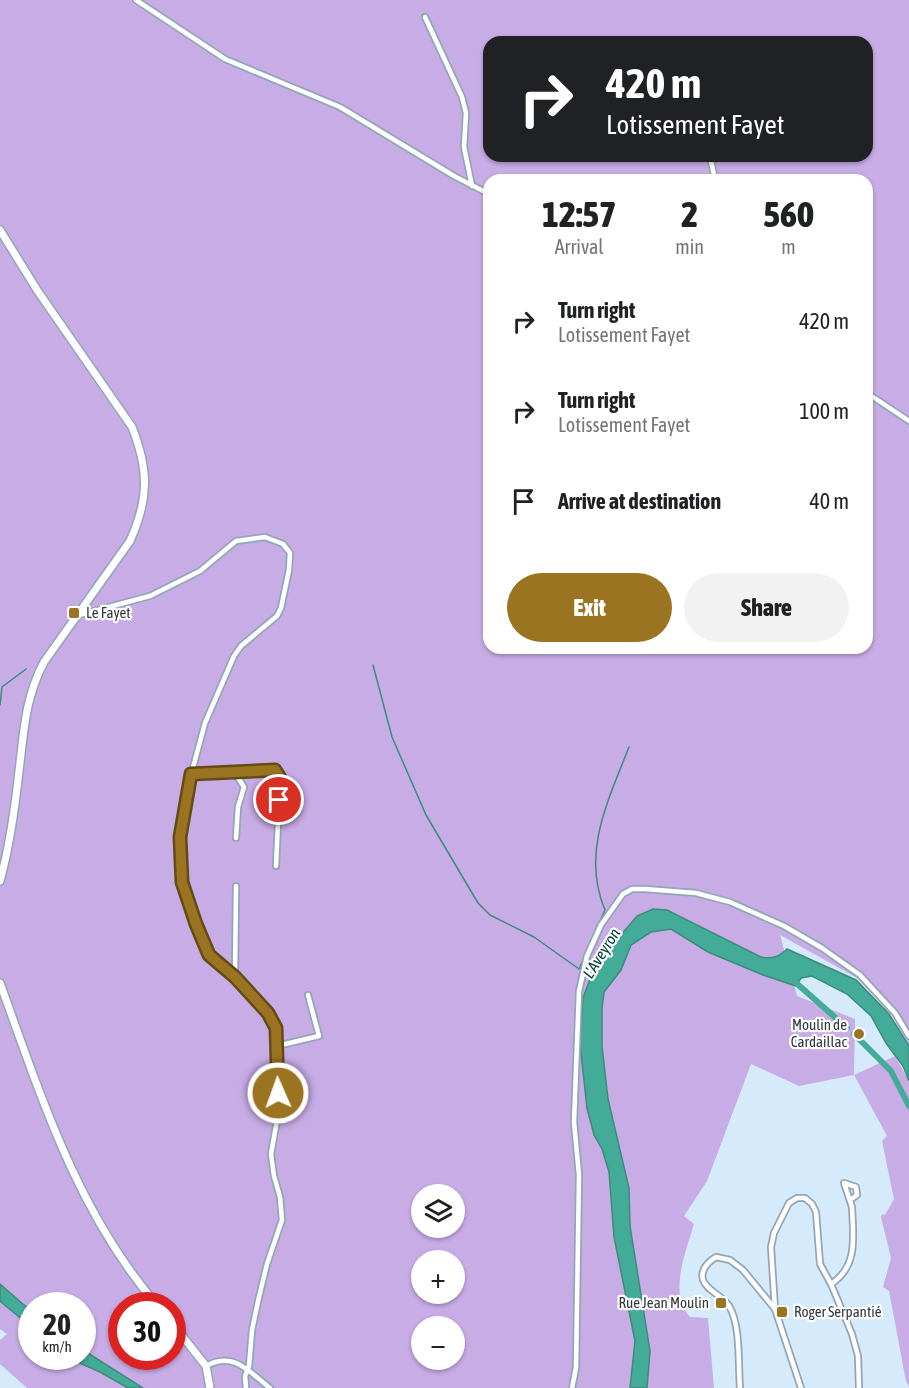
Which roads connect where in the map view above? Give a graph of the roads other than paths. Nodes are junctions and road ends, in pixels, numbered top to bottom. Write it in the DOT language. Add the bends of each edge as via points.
graph roads {
  1 [pos="136,0"];
  2 [pos="425,17"];
  3 [pos="472,186"];
  4 [pos="483,191"];
  5 [pos="0,230"];
  6 [pos="873,397"];
  7 [pos="909,421"];
  8 [pos="79,615"];
  9 [pos="191,774"];
  10 [pos="235,774"];
  11 [pos="236,838"];
  12 [pos="276,866"];
  13 [pos="0,881"];
  14 [pos="236,886"];
  15 [pos="235,977"];
  16 [pos="0,983"];
  17 [pos="308,995"];
  18 [pos="909,1036"];
  19 [pos="277,1046"];
  20 [pos="850,1200"];
  21 [pos="831,1284"];
  22 [pos="146,1292"];
  23 [pos="775,1309"];
  24 [pos="186,1338"];
  25 [pos="206,1366"];
  26 [pos="246,1371"];
  27 [pos="210,1388"];
  28 [pos="246,1388"];
  29 [pos="270,1388"];
  30 [pos="572,1388"];
  31 [pos="740,1388"];
  32 [pos="801,1388"];
  33 [pos="859,1388"];
  1 -- 3 [label="street" via="225,59 340,107"];
  2 -- 3 [label="street" via="462,97 466,113 464,147"];
  3 -- 4 [label="street"];
  5 -- 8 [label="street" via="57,320 121,408 145,468 143,505 130,542"];
  6 -- 7 [label="street"];
  8 -- 9 [label="street" via="150,596 200,572 236,541 265,537 283,544 290,553 281,608 234,656 205,723"];
  8 -- 13 [label="street" via="44,662 28,698 14,816"];
  9 -- 10 [label="street"];
  9 -- 15 [label="street" via="180,837 182,882 209,955"];
  10 -- 11 [label="street" via="244,787"];
  10 -- 12 [label="street" via="268,769 275,770 280,778"];
  14 -- 15 [label="street"];
  15 -- 19 [label="street" via="268,1013 276,1028"];
  16 -- 22 [label="street" via="45,1110 74,1176 107,1236"];
  17 -- 19 [label="street" via="319,1036"];
  18 -- 30 [label="street" via="895,1013 860,975 784,926 730,902 696,893 632,889 623,894 601,925 587,956 579,991 574,1122 579,1175 576,1368"];
  19 -- 26 [label="street" via="279,1109 271,1154 282,1220 261,1286"];
  20 -- 21 [label="street" via="854,1249 845,1272"];
  21 -- 23 [label="street" via="820,1264 816,1212 805,1198 797,1198 789,1203 771,1247"];
  21 -- 33 [label="street" via="858,1356"];
  23 -- 31 [label="street" via="730,1260 716,1257 708,1262 702,1272 703,1280 726,1302 734,1316"];
  23 -- 32 [label="street"];
  24 -- 25 [label="street"];
  25 -- 26 [label="street" via="224,1359 236,1362"];
  25 -- 27 [label="street"];
  26 -- 28 [label="street"];
  26 -- 29 [label="street"];
}
